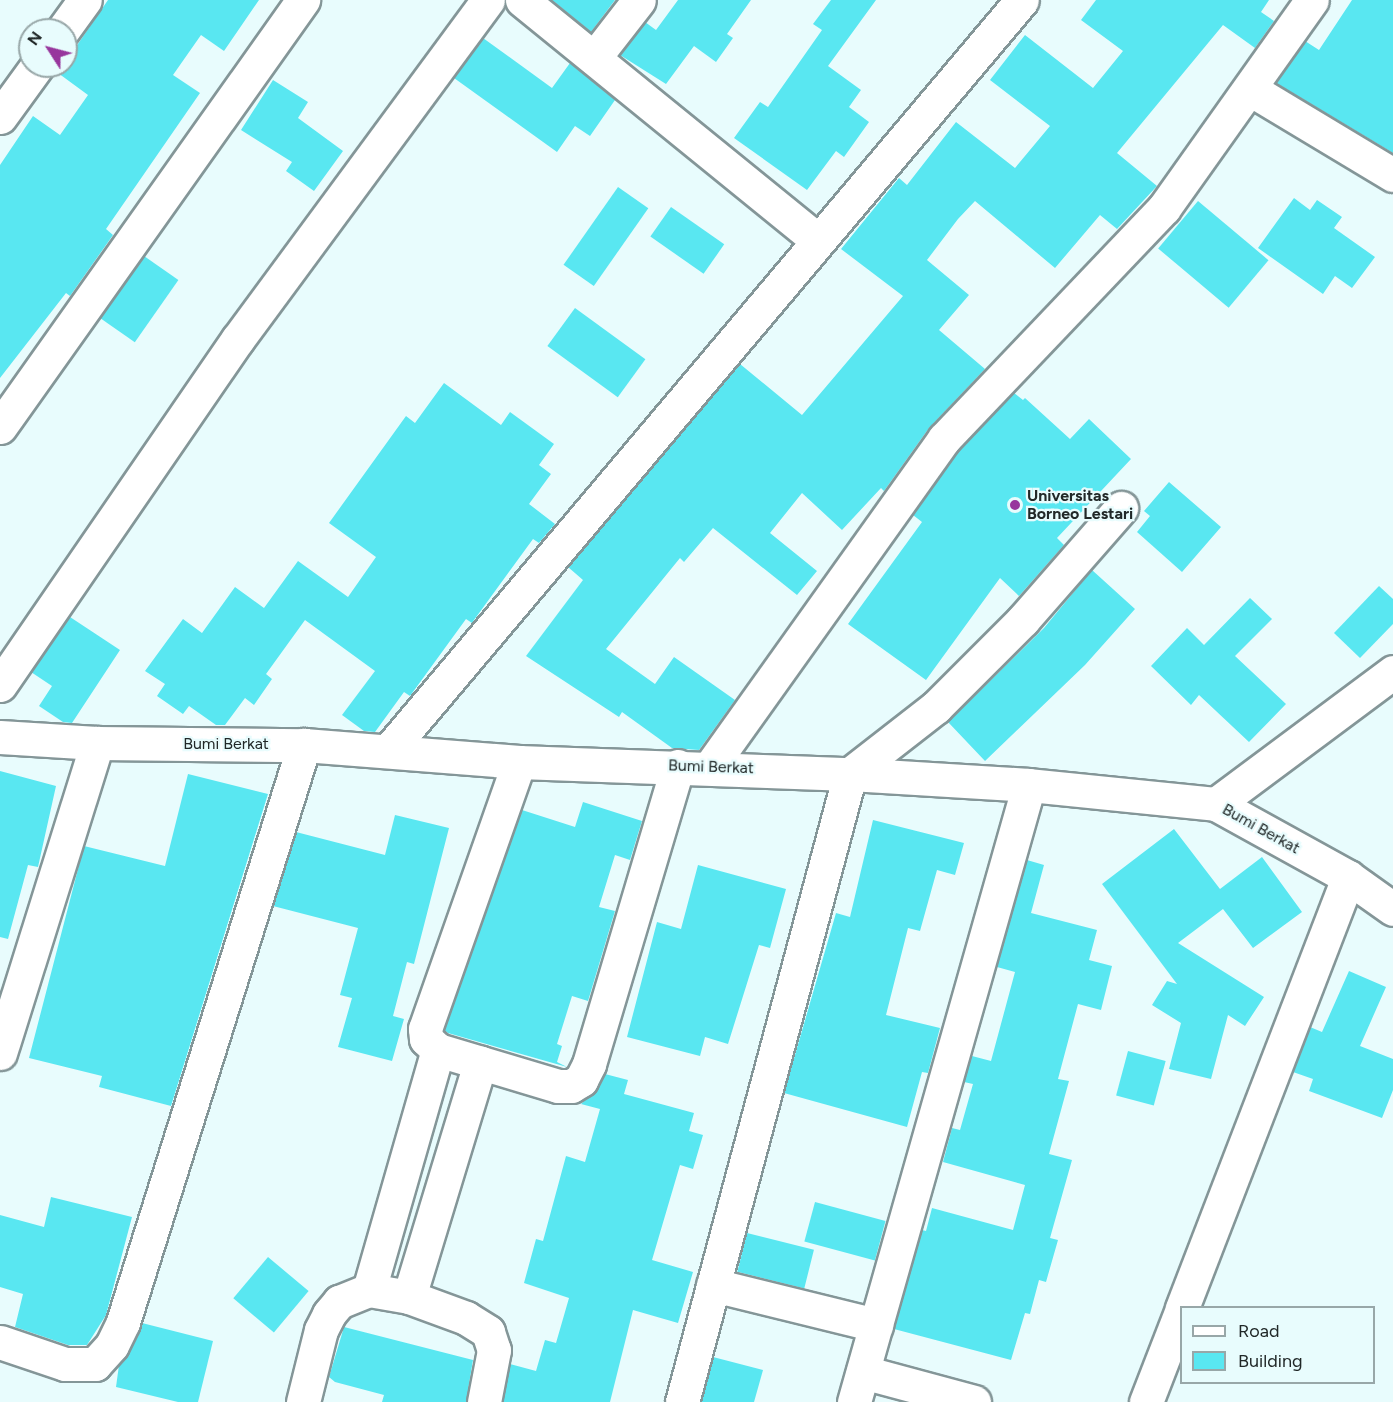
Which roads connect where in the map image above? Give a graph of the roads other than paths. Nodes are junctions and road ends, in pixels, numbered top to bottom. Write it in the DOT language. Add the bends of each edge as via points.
graph roads {
  1 [pos="303,0"];
  2 [pos="488,0"];
  3 [pos="522,0"];
  4 [pos="639,0"];
  5 [pos="1022,0"];
  6 [pos="1312,0"];
  7 [pos="594,58"];
  8 [pos="28,78"];
  9 [pos="1250,89"];
  10 [pos="0,117"];
  11 [pos="1393,175"];
  12 [pos="817,240"];
  13 [pos="0,427"];
  14 [pos="1122,508"];
  15 [pos="1393,672"];
  16 [pos="0,685"];
  17 [pos="0,737"];
  18 [pos="97,743"];
  19 [pos="304,745"];
  20 [pos="389,750"];
  21 [pos="519,762"];
  22 [pos="678,766"];
  23 [pos="710,767"];
  24 [pos="850,774"];
  25 [pos="1029,785"];
  26 [pos="1216,804"];
  27 [pos="1348,877"];
  28 [pos="1393,909"];
  29 [pos="438,1050"];
  30 [pos="0,1053"];
  31 [pos="480,1063"];
  32 [pos="713,1285"];
  33 [pos="369,1290"];
  34 [pos="410,1297"];
  35 [pos="1183,1306"];
  36 [pos="1180,1313"];
  37 [pos="876,1325"];
  38 [pos="0,1342"];
  39 [pos="859,1387"];
  40 [pos="303,1402"];
  41 [pos="484,1402"];
  42 [pos="682,1402"];
  43 [pos="974,1402"];
  44 [pos="1146,1402"];
  1 -- 13 [label="street"];
  2 -- 16 [label="street" via="238,339"];
  3 -- 7 [label="street"];
  4 -- 7 [label="street"];
  5 -- 12 [label="street"];
  6 -- 9 [label="street"];
  7 -- 12 [label="street"];
  8 -- 10 [label="street"];
  9 -- 11 [label="street"];
  9 -- 23 [label="street" via="1164,208 944,439"];
  12 -- 20 [label="street"];
  14 -- 24 [label="street" via="1023,620 936,707"];
  15 -- 26 [label="street"];
  17 -- 18 [label="street, Bumi Berkat"];
  18 -- 19 [label="street, Bumi Berkat"];
  18 -- 30 [label="street"];
  19 -- 20 [label="street, Bumi Berkat"];
  19 -- 38 [label="street" via="123,1323 112,1346 95,1364 65,1364"];
  20 -- 21 [label="street, Bumi Berkat"];
  21 -- 22 [label="street, Bumi Berkat"];
  21 -- 29 [label="street" via="425,1029 426,1039"];
  22 -- 23 [label="street, Bumi Berkat"];
  22 -- 31 [label="street" via="581,1080 571,1086 558,1086"];
  23 -- 24 [label="street, Bumi Berkat"];
  24 -- 25 [label="street, Bumi Berkat"];
  24 -- 32 [label="street"];
  25 -- 26 [label="street, Bumi Berkat"];
  25 -- 37 [label="street"];
  26 -- 27 [label="street, Bumi Berkat"];
  27 -- 28 [label="street, Bumi Berkat"];
  27 -- 35 [label="street"];
  29 -- 31 [label="street"];
  29 -- 33 [label="street"];
  31 -- 34 [label="street"];
  32 -- 37 [label="street"];
  32 -- 42 [label="street"];
  33 -- 34 [label="street"];
  33 -- 40 [label="street" via="339,1302 321,1330"];
  34 -- 41 [label="street" via="466,1318 488,1332 494,1350"];
  36 -- 44 [label="street"];
  37 -- 39 [label="street"];
  39 -- 43 [label="street"];
}
